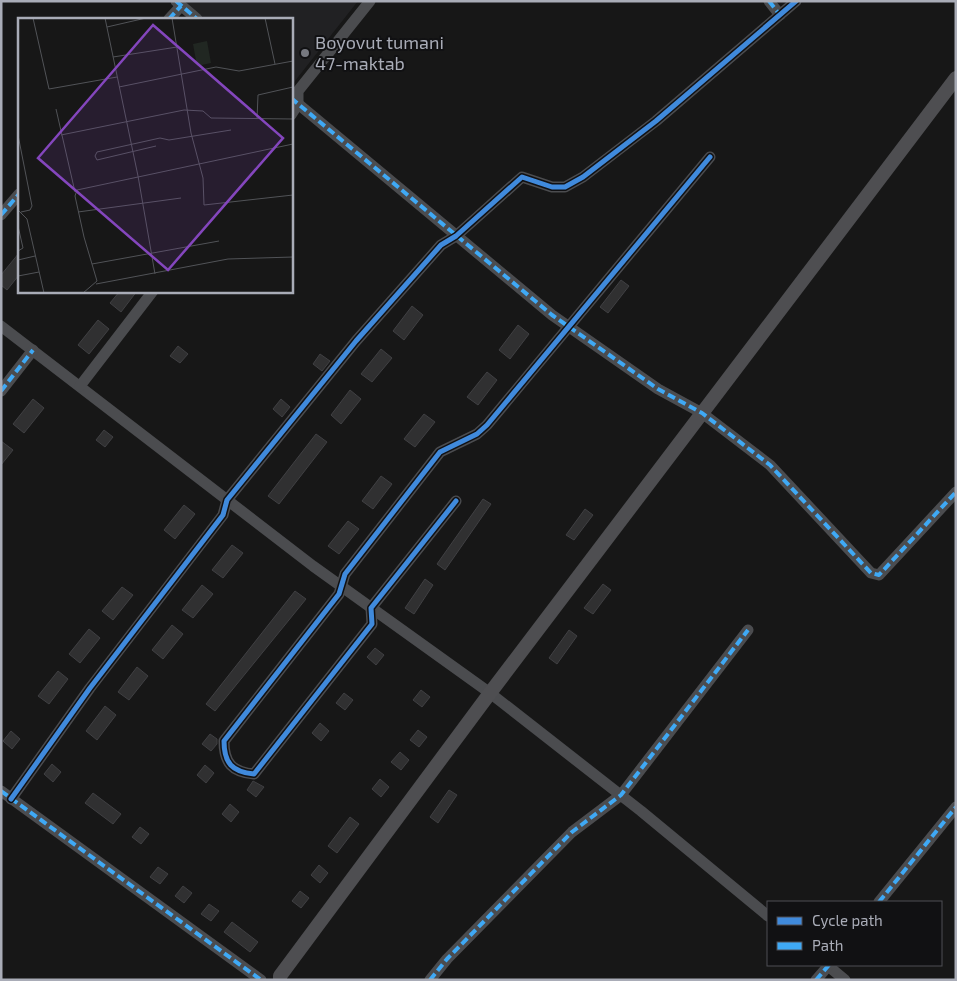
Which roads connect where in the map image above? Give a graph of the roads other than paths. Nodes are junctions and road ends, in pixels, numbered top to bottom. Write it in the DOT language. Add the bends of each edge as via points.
graph roads {
  1 [pos="370,1"];
  2 [pos="768,1"];
  3 [pos="796,1"];
  4 [pos="178,3"];
  5 [pos="780,15"];
  6 [pos="170,18"];
  7 [pos="196,18"];
  8 [pos="956,78"];
  9 [pos="295,101"];
  10 [pos="710,157"];
  11 [pos="18,195"];
  12 [pos="1,215"];
  13 [pos="456,236"];
  14 [pos="152,292"];
  15 [pos="1,326"];
  16 [pos="567,326"];
  17 [pos="33,350"];
  18 [pos="80,386"];
  19 [pos="1,390"];
  20 [pos="702,413"];
  21 [pos="956,492"];
  22 [pos="227,500"];
  23 [pos="456,501"];
  24 [pos="341,586"];
  25 [pos="371,608"];
  26 [pos="748,630"];
  27 [pos="490,693"];
  28 [pos="1,791"];
  29 [pos="621,795"];
  30 [pos="11,799"];
  31 [pos="956,807"];
  32 [pos="880,901"];
  33 [pos="767,915"];
  34 [pos="827,966"];
  35 [pos="829,966"];
  36 [pos="261,980"];
  37 [pos="280,980"];
  38 [pos="430,980"];
  39 [pos="816,980"];
  40 [pos="845,980"];
  1 -- 9 [label="street" via="298,91"];
  2 -- 5 [label="street"];
  3 -- 5 [label="street"];
  4 -- 6 [label="street"];
  4 -- 7 [label="street"];
  5 -- 13 [label="street" via="656,121 584,177 565,187 552,188 522,177"];
  8 -- 20 [label="main road"];
  9 -- 13 [label="street"];
  10 -- 16 [label="street"];
  11 -- 12 [label="street"];
  13 -- 16 [label="street"];
  13 -- 22 [label="street" via="442,245 356,340"];
  14 -- 18 [label="street"];
  15 -- 17 [label="street"];
  16 -- 20 [label="street" via="658,389"];
  16 -- 24 [label="street" via="477,434 440,452 345,574"];
  17 -- 18 [label="street"];
  17 -- 19 [label="street"];
  18 -- 22 [label="street"];
  20 -- 21 [label="street" via="770,465 871,573 879,575"];
  20 -- 27 [label="main road"];
  22 -- 24 [label="street"];
  22 -- 30 [label="street" via="223,515 90,688"];
  23 -- 25 [label="street"];
  24 -- 25 [label="street"];
  24 -- 25 [label="street" via="339,594 224,741 224,754 231,767 242,773 254,774 372,624"];
  25 -- 27 [label="street"];
  26 -- 29 [label="street"];
  27 -- 29 [label="street"];
  27 -- 37 [label="main road"];
  28 -- 30 [label="street"];
  29 -- 33 [label="street"];
  29 -- 38 [label="street" via="572,832"];
  30 -- 36 [label="street"];
  31 -- 32 [label="street"];
  34 -- 39 [label="street"];
  35 -- 40 [label="street"];
}
